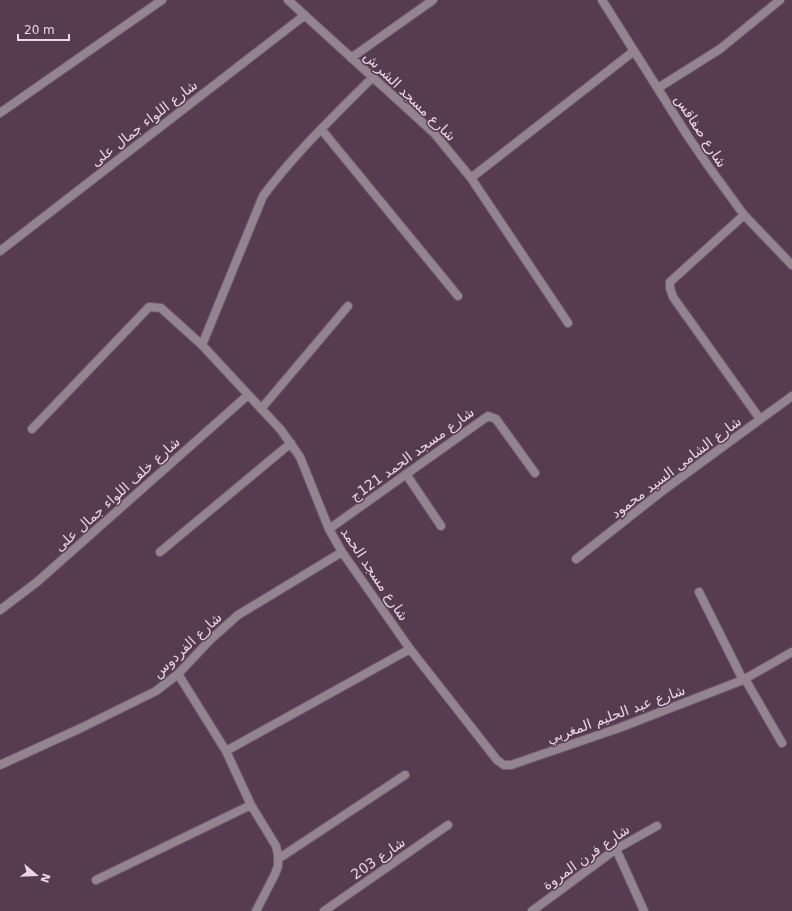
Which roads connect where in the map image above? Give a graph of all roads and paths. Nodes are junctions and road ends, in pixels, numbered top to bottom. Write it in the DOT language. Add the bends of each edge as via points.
graph roads {
  1 [pos="162,0"];
  2 [pos="288,0"];
  3 [pos="433,0"];
  4 [pos="602,0"];
  5 [pos="780,0"];
  6 [pos="304,15"];
  7 [pos="634,50"];
  8 [pos="351,58"];
  9 [pos="372,77"];
  10 [pos="658,88"];
  11 [pos="0,113"];
  12 [pos="321,129"];
  13 [pos="471,178"];
  14 [pos="744,215"];
  15 [pos="0,251"];
  16 [pos="792,265"];
  17 [pos="458,296"];
  18 [pos="348,306"];
  19 [pos="568,323"];
  20 [pos="202,345"];
  21 [pos="248,395"];
  22 [pos="792,396"];
  23 [pos="261,409"];
  24 [pos="760,419"];
  25 [pos="32,429"];
  26 [pos="291,443"];
  27 [pos="535,473"];
  28 [pos="406,474"];
  29 [pos="441,526"];
  30 [pos="330,529"];
  31 [pos="160,552"];
  32 [pos="342,552"];
  33 [pos="576,559"];
  34 [pos="699,592"];
  35 [pos="0,610"];
  36 [pos="410,649"];
  37 [pos="792,652"];
  38 [pos="178,674"];
  39 [pos="744,679"];
  40 [pos="782,743"];
  41 [pos="226,751"];
  42 [pos="497,760"];
  43 [pos="0,766"];
  44 [pos="405,775"];
  45 [pos="251,805"];
  46 [pos="448,825"];
  47 [pos="657,826"];
  48 [pos="616,849"];
  49 [pos="278,859"];
  50 [pos="96,880"];
  51 [pos="256,911"];
  52 [pos="324,911"];
  53 [pos="532,911"];
  54 [pos="644,911"];
  1 -- 11 [label="street"];
  2 -- 6 [label="street, شارع مسجد الشرش"];
  3 -- 8 [label="street"];
  4 -- 7 [label="street, شارع صفاقس"];
  5 -- 10 [label="street" via="720,49"];
  6 -- 8 [label="street, شارع مسجد الشرش"];
  6 -- 15 [label="street, شارع اللواء جمال على"];
  7 -- 10 [label="street, شارع صفاقس"];
  7 -- 13 [label="street"];
  8 -- 9 [label="street, شارع مسجد الشرش"];
  9 -- 12 [label="street"];
  9 -- 13 [label="street, شارع مسجد الشرش" via="434,133"];
  10 -- 14 [label="street, شارع صفاقس" via="708,167"];
  12 -- 17 [label="street"];
  12 -- 20 [label="street" via="263,196"];
  13 -- 19 [label="street, شارع مسجد الشرش"];
  14 -- 16 [label="street, شارع صفاقس"];
  14 -- 24 [label="street" via="670,282 670,288"];
  18 -- 23 [label="street"];
  20 -- 21 [label="street, شارع مسجد الحمد"];
  20 -- 25 [label="street, شارع مسجد الحمد" via="161,308 149,307"];
  21 -- 23 [label="street, شارع مسجد الحمد"];
  21 -- 35 [label="street, شارع خلف اللواء جمال على" via="38,582"];
  22 -- 24 [label="street, شارع الشامى السيد محمود"];
  23 -- 26 [label="street, شارع مسجد الحمد"];
  24 -- 33 [label="street, شارع الشامى السيد محمود"];
  26 -- 30 [label="street, شارع مسجد الحمد" via="300,457"];
  26 -- 31 [label="street"];
  27 -- 28 [label="street, شارع مسجد الحمد 121ج" via="496,419 488,416"];
  28 -- 29 [label="street"];
  28 -- 30 [label="street, شارع مسجد الحمد 121ج"];
  30 -- 32 [label="street, شارع مسجد الحمد"];
  32 -- 36 [label="street, شارع مسجد الحمد"];
  32 -- 38 [label="street, شارع الفردوس" via="238,614"];
  34 -- 39 [label="street"];
  36 -- 41 [label="street"];
  36 -- 42 [label="street, شارع مسجد الحمد"];
  37 -- 39 [label="street, شارع عبد الحليم المغربي"];
  38 -- 41 [label="street"];
  38 -- 43 [label="street, شارع الفردوس" via="156,691"];
  39 -- 40 [label="street"];
  39 -- 42 [label="street, شارع عبد الحليم المغربي" via="618,728 511,765"];
  41 -- 45 [label="street"];
  44 -- 49 [label="street"];
  45 -- 49 [label="street" via="276,846"];
  45 -- 50 [label="street"];
  46 -- 52 [label="street, شارع 203"];
  47 -- 48 [label="street, شارع فرن المروة"];
  48 -- 53 [label="street, شارع فرن المروة"];
  48 -- 54 [label="street"];
  49 -- 51 [label="street" via="275,874"];
}
